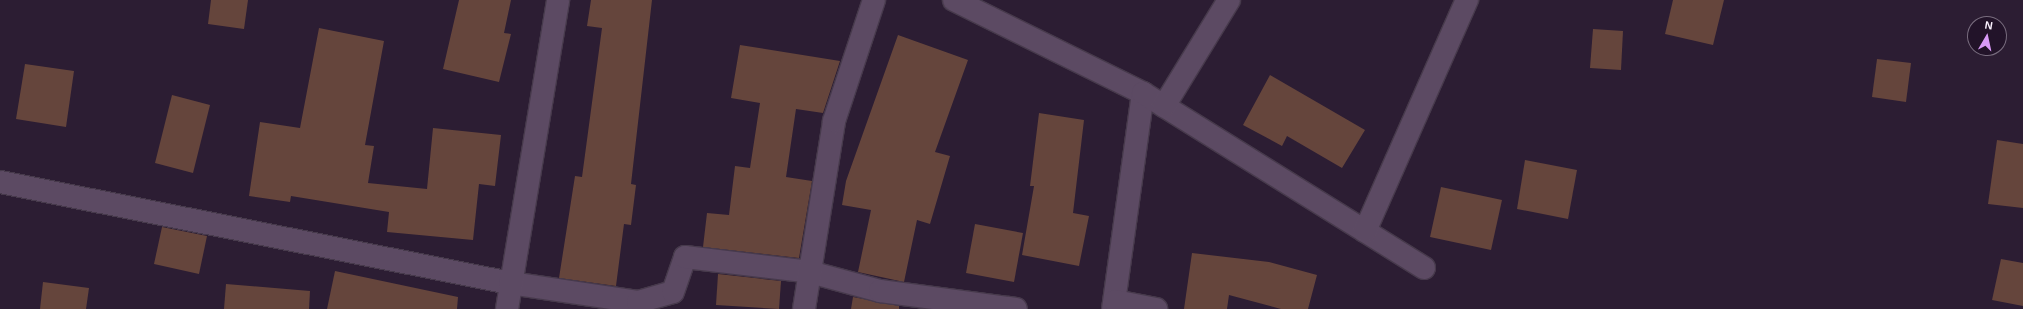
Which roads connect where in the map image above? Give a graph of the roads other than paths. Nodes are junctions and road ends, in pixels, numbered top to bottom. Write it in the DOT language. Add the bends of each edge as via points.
graph roads {
  1 [pos="558,0"];
  2 [pos="874,0"];
  3 [pos="954,0"];
  4 [pos="1229,0"];
  5 [pos="1467,0"];
  6 [pos="1143,93"];
  7 [pos="1164,106"];
  8 [pos="0,182"];
  9 [pos="1365,231"];
  10 [pos="1424,268"];
  11 [pos="810,272"];
  12 [pos="510,283"];
  13 [pos="1114,305"];
  14 [pos="507,309"];
  15 [pos="804,309"];
  16 [pos="1016,309"];
  17 [pos="1156,309"];
  1 -- 12 [label="street"];
  2 -- 11 [label="street" via="834,121"];
  3 -- 6 [label="street"];
  4 -- 7 [label="street"];
  5 -- 9 [label="street"];
  6 -- 7 [label="street"];
  6 -- 13 [label="street"];
  7 -- 9 [label="street"];
  8 -- 12 [label="street"];
  9 -- 10 [label="street"];
  11 -- 12 [label="street" via="685,257 673,292 638,302"];
  11 -- 15 [label="street"];
  11 -- 16 [label="street" via="880,291"];
  12 -- 14 [label="street"];
  13 -- 17 [label="street"];
}
